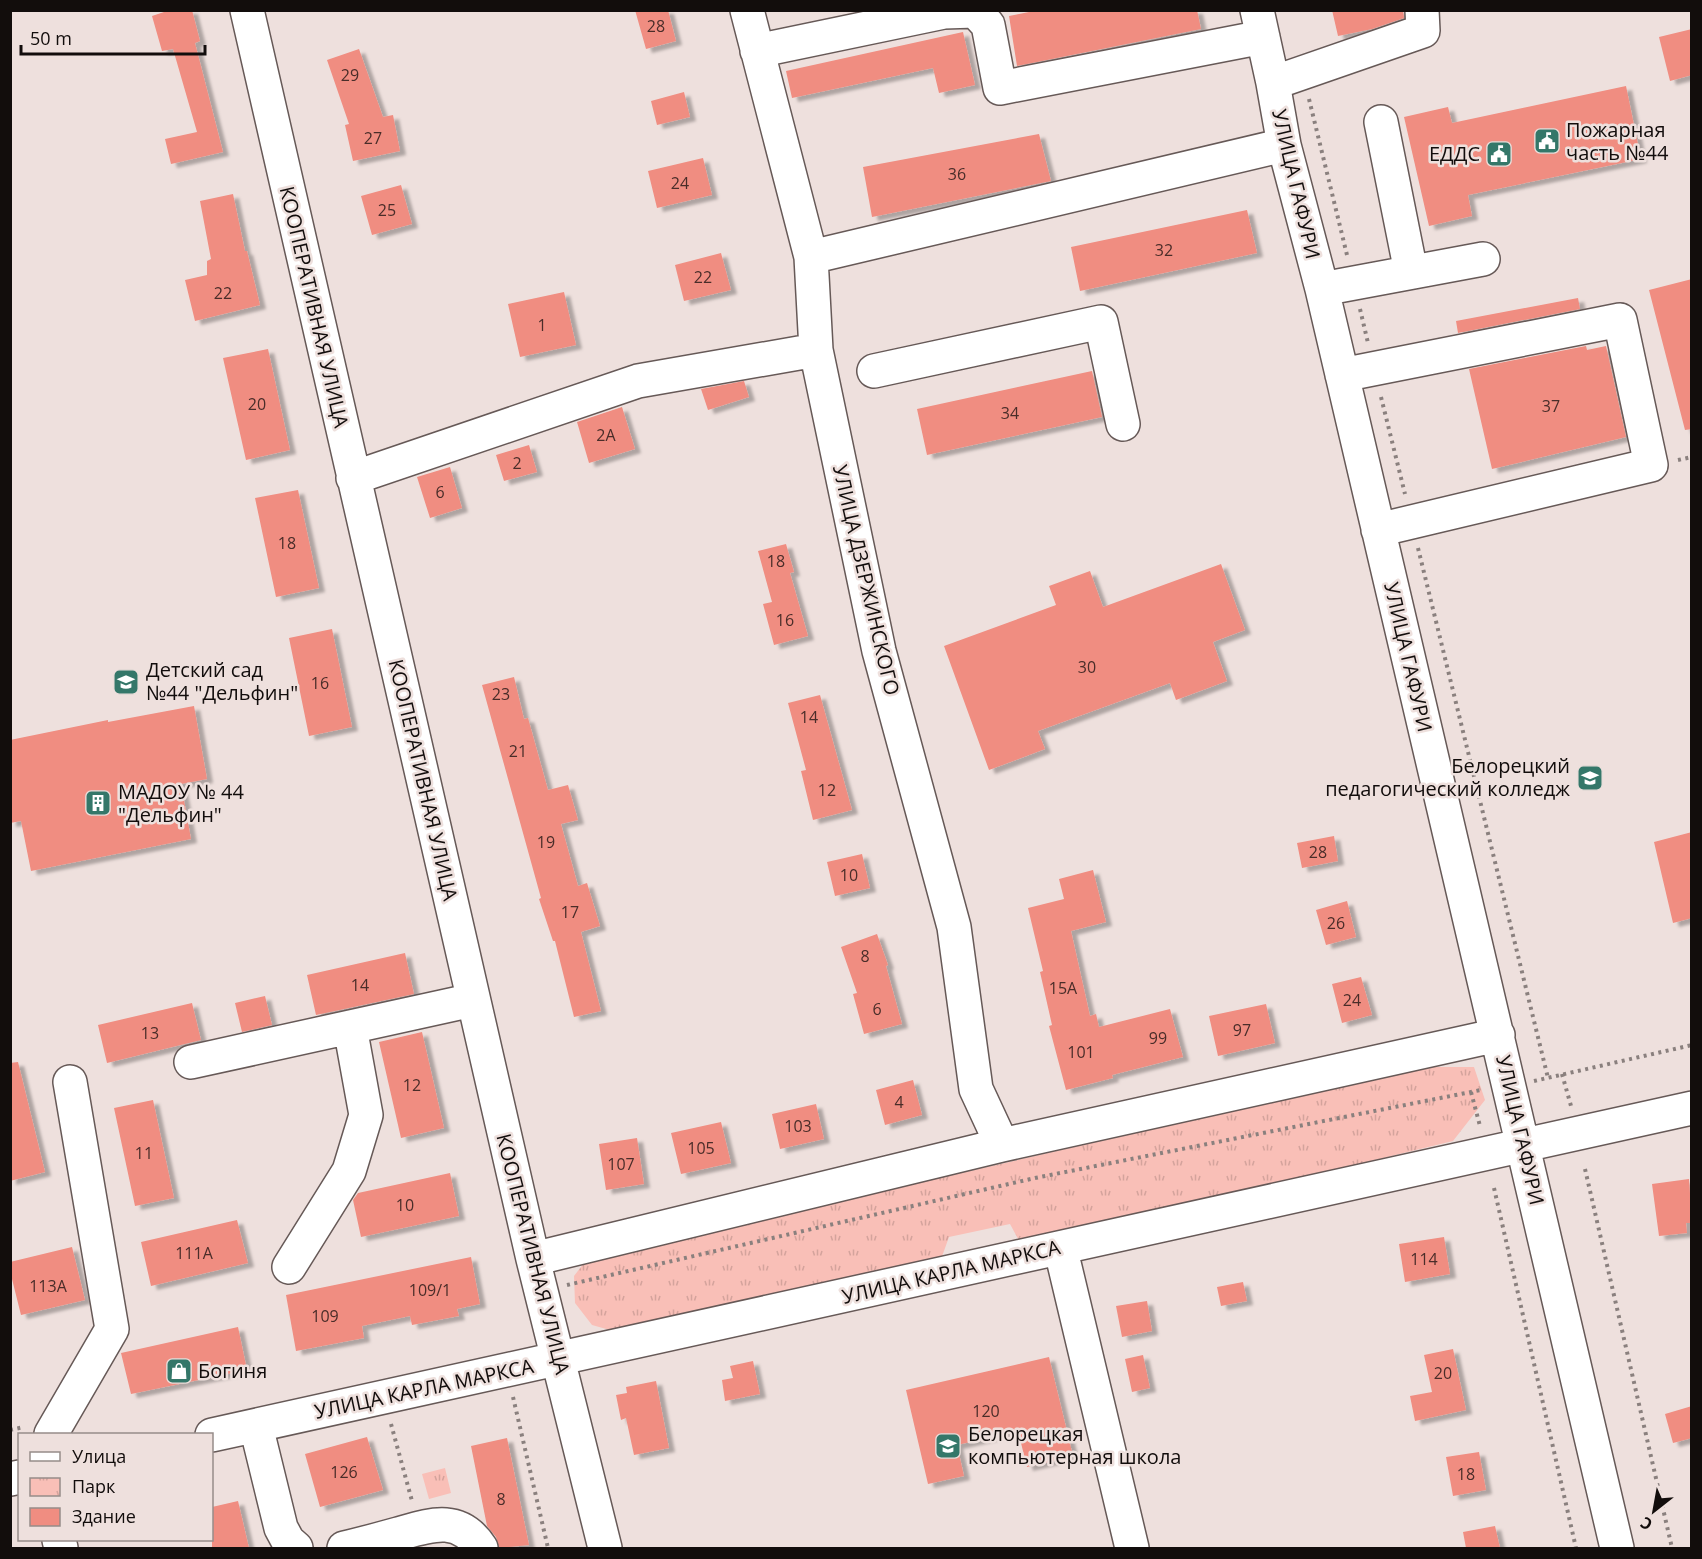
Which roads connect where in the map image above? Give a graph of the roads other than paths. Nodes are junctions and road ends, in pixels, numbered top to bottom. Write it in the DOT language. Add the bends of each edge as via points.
graph roads {
  1 [pos="247,10"];
  2 [pos="747,10"];
  3 [pos="1422,10"];
  4 [pos="1260,24"];
  5 [pos="757,51"];
  6 [pos="1273,82"];
  7 [pos="1381,122"];
  8 [pos="1284,145"];
  9 [pos="811,257"];
  10 [pos="1483,259"];
  11 [pos="1411,272"];
  12 [pos="1322,289"];
  13 [pos="816,350"];
  14 [pos="874,371"];
  15 [pos="1341,375"];
  16 [pos="1123,424"];
  17 [pos="353,478"];
  18 [pos="1378,531"];
  19 [pos="473,1000"];
  20 [pos="350,1027"];
  21 [pos="1498,1035"];
  22 [pos="191,1062"];
  23 [pos="70,1082"];
  24 [pos="1692,1108"];
  25 [pos="1002,1145"];
  26 [pos="1523,1145"];
  27 [pos="1059,1248"];
  28 [pos="533,1259"];
  29 [pos="289,1267"];
  30 [pos="558,1360"];
  31 [pos="256,1426"];
  32 [pos="52,1433"];
  33 [pos="213,1435"];
  34 [pos="296,1548"];
  35 [pos="344,1548"];
  36 [pos="481,1548"];
  37 [pos="601,1548"];
  38 [pos="1132,1548"];
  39 [pos="1617,1548"];
  1 -- 17 [label="street, КООПЕРАТИВНАЯ УЛИЦА"];
  2 -- 5 [label="street, УЛИЦА ДЗЕРЖИНСКОГО"];
  3 -- 6 [label="street" via="1424,31"];
  4 -- 5 [label="street" via="1000,88 988,25 975,10 944,12"];
  4 -- 6 [label="street, УЛИЦА ГАФУРИ"];
  5 -- 9 [label="street, УЛИЦА ДЗЕРЖИНСКОГО"];
  6 -- 8 [label="street, УЛИЦА ГАФУРИ"];
  7 -- 11 [label="street"];
  8 -- 9 [label="street"];
  8 -- 12 [label="street, УЛИЦА ГАФУРИ"];
  9 -- 13 [label="street, УЛИЦА ДЗЕРЖИНСКОГО"];
  10 -- 11 [label="street"];
  11 -- 12 [label="street"];
  12 -- 15 [label="street, УЛИЦА ГАФУРИ"];
  13 -- 17 [label="street" via="638,381"];
  13 -- 25 [label="street, УЛИЦА ДЗЕРЖИНСКОГО" via="879,651 954,927 976,1089"];
  14 -- 16 [label="street" via="1101,322"];
  15 -- 18 [label="street, УЛИЦА ГАФУРИ"];
  15 -- 18 [label="street" via="1620,320 1651,465"];
  17 -- 19 [label="street, КООПЕРАТИВНАЯ УЛИЦА"];
  18 -- 21 [label="street, УЛИЦА ГАФУРИ"];
  19 -- 20 [label="street"];
  19 -- 28 [label="street, КООПЕРАТИВНАЯ УЛИЦА"];
  20 -- 22 [label="street"];
  20 -- 29 [label="street" via="366,1115 349,1170"];
  21 -- 25 [label="street"];
  21 -- 26 [label="street, УЛИЦА ГАФУРИ"];
  23 -- 32 [label="street" via="112,1329"];
  24 -- 26 [label="street, УЛИЦА КАРЛА МАРКСА"];
  25 -- 28 [label="street"];
  26 -- 27 [label="street, УЛИЦА КАРЛА МАРКСА"];
  26 -- 39 [label="street, УЛИЦА ГАФУРИ"];
  27 -- 30 [label="street, УЛИЦА КАРЛА МАРКСА"];
  27 -- 38 [label="street"];
  28 -- 30 [label="street, КООПЕРАТИВНАЯ УЛИЦА"];
  30 -- 31 [label="street, УЛИЦА КАРЛА МАРКСА"];
  30 -- 37 [label="street, КООПЕРАТИВНАЯ УЛИЦА"];
  31 -- 33 [label="street, УЛИЦА КАРЛА МАРКСА"];
  31 -- 34 [label="street" via="281,1528"];
  35 -- 36 [label="street" via="445,1524 460,1528"];
}
